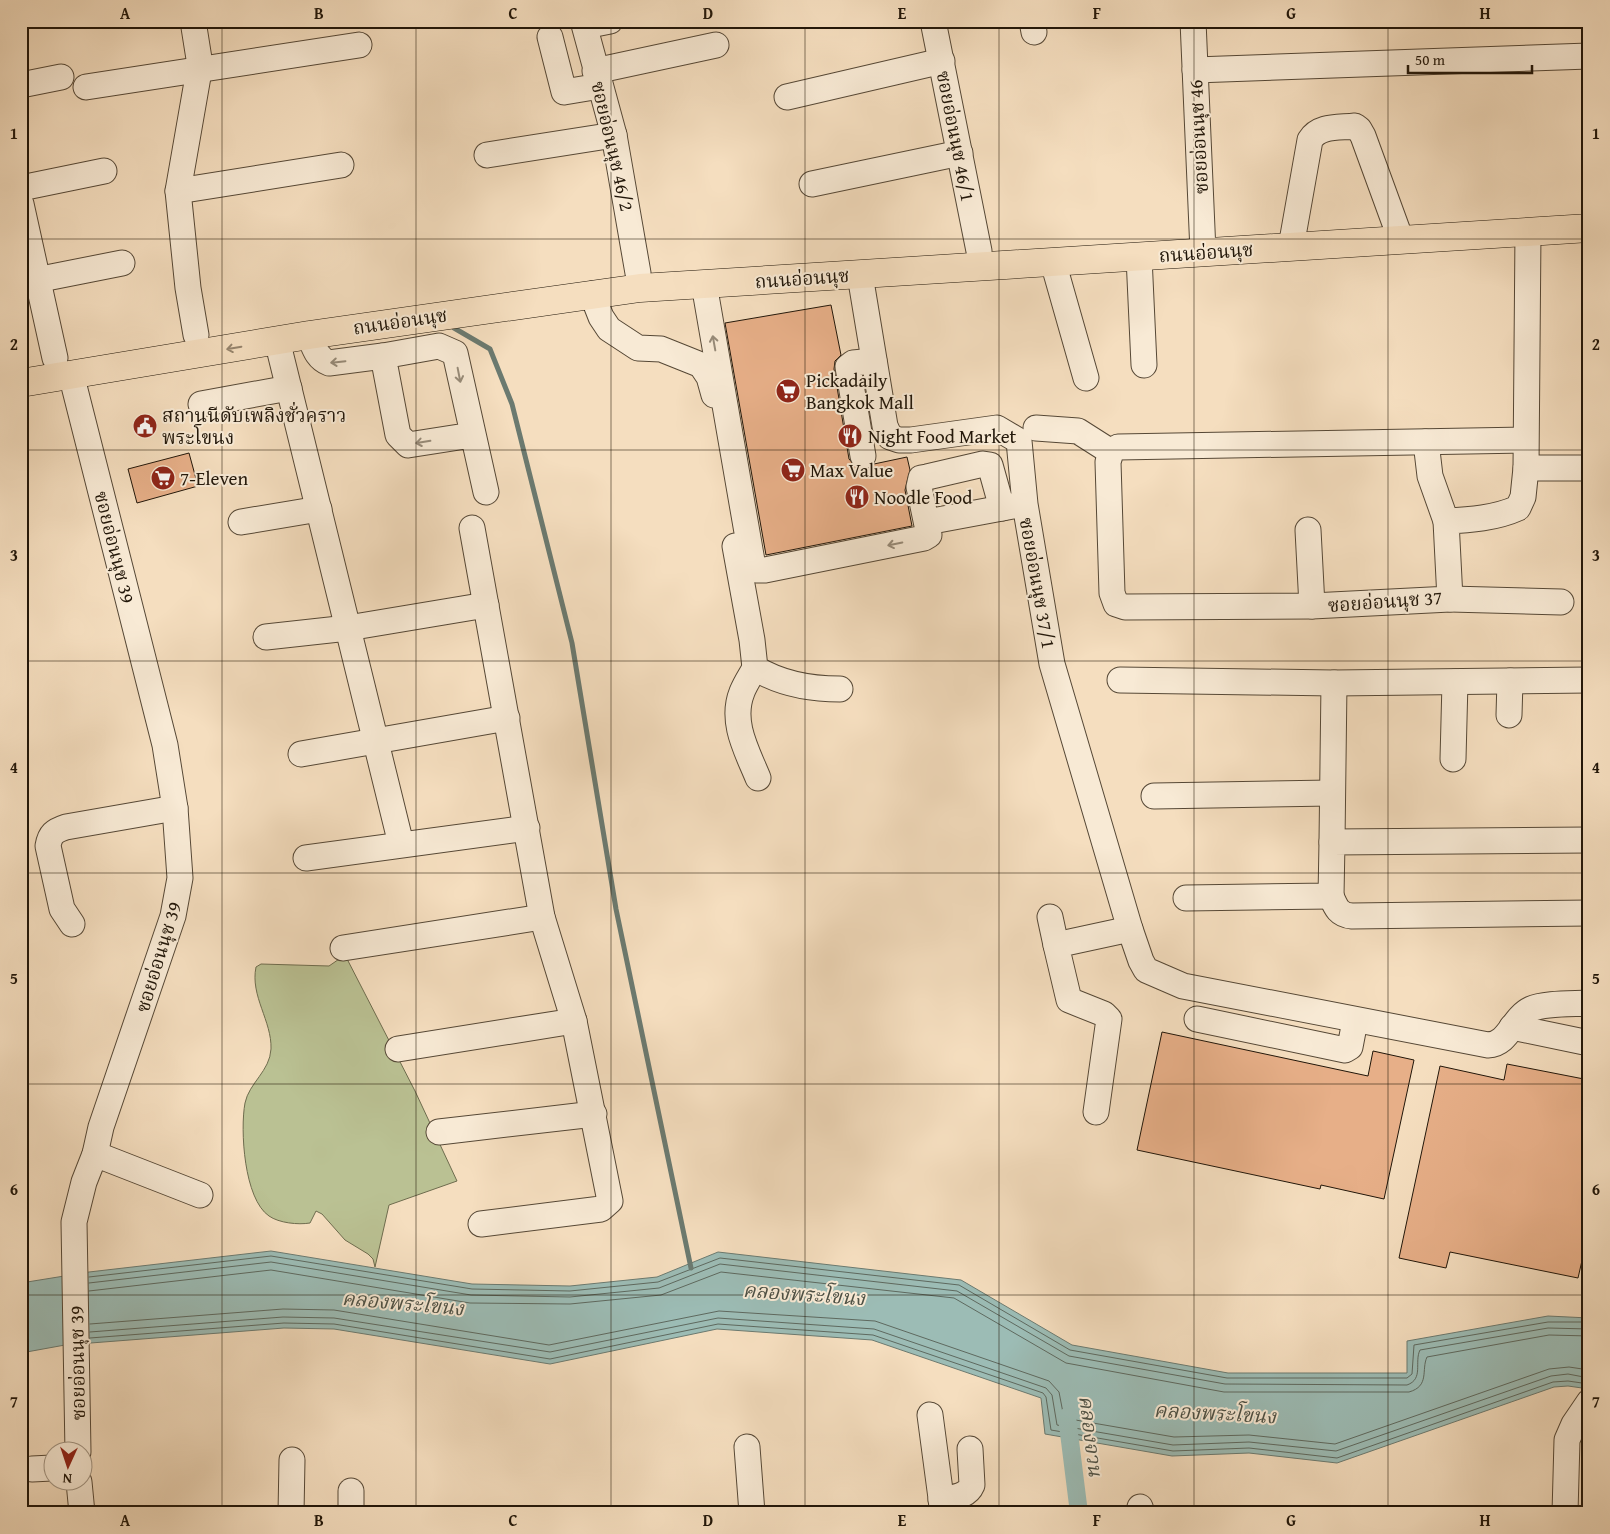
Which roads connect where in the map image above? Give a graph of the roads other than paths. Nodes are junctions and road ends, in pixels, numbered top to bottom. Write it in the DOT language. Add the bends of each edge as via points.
graph roads {
  1 [pos="193,21"];
  2 [pos="610,21"];
  3 [pos="933,21"];
  4 [pos="1193,21"];
  5 [pos="584,24"];
  6 [pos="550,36"];
  7 [pos="359,45"];
  8 [pos="716,45"];
  9 [pos="1589,56"];
  10 [pos="942,61"];
  11 [pos="198,70"];
  12 [pos="1195,70"];
  13 [pos="61,77"];
  14 [pos="598,79"];
  15 [pos="21,85"];
  16 [pos="86,87"];
  17 [pos="787,97"];
  18 [pos="614,135"];
  19 [pos="960,152"];
  20 [pos="487,155"];
  21 [pos="341,166"];
  22 [pos="104,171"];
  23 [pos="812,184"];
  24 [pos="21,188"];
  25 [pos="178,191"];
  26 [pos="21,204"];
  27 [pos="1589,212"];
  28 [pos="1589,228"];
  29 [pos="1399,232"];
  30 [pos="1528,232"];
  31 [pos="1292,239"];
  32 [pos="1203,244"];
  33 [pos="1139,256"];
  34 [pos="980,259"];
  35 [pos="1053,262"];
  36 [pos="122,263"];
  37 [pos="860,275"];
  38 [pos="639,280"];
  39 [pos="30,281"];
  40 [pos="704,284"];
  41 [pos="592,294"];
  42 [pos="408,319"];
  43 [pos="274,331"];
  44 [pos="309,334"];
  45 [pos="198,344"];
  46 [pos="413,350"];
  47 [pos="383,356"];
  48 [pos="874,361"];
  49 [pos="21,364"];
  50 [pos="1144,364"];
  51 [pos="63,366"];
  52 [pos="1086,378"];
  53 [pos="21,383"];
  54 [pos="289,388"];
  55 [pos="201,404"];
  56 [pos="1036,428"];
  57 [pos="472,435"];
  58 [pos="1526,440"];
  59 [pos="1426,442"];
  60 [pos="1111,452"];
  61 [pos="863,456"];
  62 [pos="1526,468"];
  63 [pos="1589,468"];
  64 [pos="486,492"];
  65 [pos="1013,506"];
  66 [pos="319,509"];
  67 [pos="1446,521"];
  68 [pos="241,522"];
  69 [pos="927,522"];
  70 [pos="472,528"];
  71 [pos="1308,530"];
  72 [pos="1450,598"];
  73 [pos="1561,602"];
  74 [pos="486,605"];
  75 [pos="1312,606"];
  76 [pos="348,628"];
  77 [pos="266,637"];
  78 [pos="755,668"];
  79 [pos="1120,680"];
  80 [pos="1589,680"];
  81 [pos="1510,681"];
  82 [pos="1455,682"];
  83 [pos="1334,684"];
  84 [pos="840,689"];
  85 [pos="1509,715"];
  86 [pos="507,718"];
  87 [pos="376,739"];
  88 [pos="301,754"];
  89 [pos="1453,759"];
  90 [pos="758,778"];
  91 [pos="1331,793"];
  92 [pos="1154,796"];
  93 [pos="175,808"];
  94 [pos="527,828"];
  95 [pos="1589,840"];
  96 [pos="1332,842"];
  97 [pos="401,844"];
  98 [pos="306,858"];
  99 [pos="1331,896"];
  100 [pos="1186,898"];
  101 [pos="1589,913"];
  102 [pos="542,917"];
  103 [pos="1050,917"];
  104 [pos="72,924"];
  105 [pos="1130,929"];
  106 [pos="1056,945"];
  107 [pos="343,948"];
  108 [pos="1589,1003"];
  109 [pos="1197,1019"];
  110 [pos="1356,1020"];
  111 [pos="574,1021"];
  112 [pos="1512,1027"];
  113 [pos="1589,1043"];
  114 [pos="398,1049"];
  115 [pos="1096,1112"];
  116 [pos="594,1114"];
  117 [pos="439,1132"];
  118 [pos="95,1154"];
  119 [pos="200,1195"];
  120 [pos="481,1224"];
  121 [pos="1589,1402"];
  122 [pos="930,1415"];
  123 [pos="78,1442"];
  124 [pos="747,1447"];
  125 [pos="970,1450"];
  126 [pos="292,1460"];
  127 [pos="80,1492"];
  128 [pos="942,1506"];
  129 [pos="82,1513"];
  130 [pos="291,1513"];
  131 [pos="752,1513"];
  132 [pos="1565,1513"];
  1 -- 11 [label="street" via="200,58"];
  2 -- 5 [label="street"];
  3 -- 10 [label="street, ซอยอ่อนนุช 46/1"];
  4 -- 12 [label="street, ซอยอ่อนนุช 46"];
  5 -- 14 [label="street, ซอยอ่อนนุช 46/2"];
  6 -- 14 [label="street" via="564,92"];
  7 -- 11 [label="street"];
  8 -- 14 [label="street"];
  9 -- 12 [label="street"];
  10 -- 17 [label="street"];
  10 -- 19 [label="street, ซอยอ่อนนุช 46/1"];
  11 -- 16 [label="street"];
  11 -- 25 [label="street"];
  12 -- 32 [label="street, ซอยอ่อนนุช 46"];
  13 -- 15 [label="street"];
  14 -- 18 [label="street, ซอยอ่อนนุช 46/2"];
  18 -- 20 [label="street"];
  18 -- 38 [label="street, ซอยอ่อนนุช 46/2"];
  19 -- 23 [label="street"];
  19 -- 34 [label="street, ซอยอ่อนนุช 46/1"];
  21 -- 25 [label="street"];
  22 -- 24 [label="street"];
  25 -- 45 [label="street" via="188,288"];
  26 -- 39 [label="street, ซอยอ่อนนุช 39"];
  27 -- 29 [label="main road, ถนนอ่อนนุช"];
  28 -- 30 [label="main road, ถนนอ่อนนุช"];
  29 -- 30 [label="main road, ถนนอ่อนนุช"];
  29 -- 31 [label="main road, ถนนอ่อนนุช"];
  29 -- 31 [label="street" via="1363,136 1355,126 1315,132 1310,140"];
  30 -- 58 [label="street"];
  31 -- 32 [label="main road, ถนนอ่อนนุช"];
  32 -- 33 [label="main road, ถนนอ่อนนุช"];
  32 -- 34 [label="main road, ถนนอ่อนนุช"];
  33 -- 35 [label="main road, ถนนอ่อนนุช"];
  33 -- 50 [label="street"];
  34 -- 35 [label="main road, ถนนอ่อนนุช"];
  34 -- 37 [label="main road, ถนนอ่อนนุช"];
  34 -- 38 [label="main road, ถนนอ่อนนุช"];
  35 -- 52 [label="street"];
  36 -- 39 [label="street"];
  37 -- 40 [label="main road, ถนนอ่อนนุช"];
  37 -- 48 [label="street, ซอยอ่อนนุช 37/1"];
  38 -- 40 [label="main road, ถนนอ่อนนุช"];
  38 -- 41 [label="main road, ถนนอ่อนนุช"];
  38 -- 43 [label="main road, ถนนอ่อนนุช"];
  39 -- 51 [label="street, ซอยอ่อนนุช 39"];
  69 -- 40 [label="street, one-way" via="929,535 924,538 756,570"];
  41 -- 42 [label="main road, ถนนอ่อนนุช"];
  41 -- 78 [label="street" via="609,329 623,340 638,348 661,349 687,358 701,365 709,377 739,502 741,526 735,547"];
  42 -- 44 [label="main road, ถนนอ่อนนุช"];
  42 -- 46 [label="street"];
  43 -- 44 [label="main road, ถนนอ่อนนุช"];
  43 -- 45 [label="main road, ถนนอ่อนนุช"];
  43 -- 54 [label="street"];
  47 -- 44 [label="street, one-way" via="322,360"];
  45 -- 51 [label="main road, ถนนอ่อนนุช"];
  46 -- 47 [label="street"];
  46 -- 57 [label="street, one-way" via="443,346 455,353"];
  57 -- 47 [label="street, one-way" via="404,443 398,435"];
  48 -- 61 [label="street" via="853,363 848,367"];
  48 -- 65 [label="street, ซอยอ่อนนุช 37/1" via="885,426 890,437 911,440 997,428 1019,441"];
  49 -- 51 [label="main road, ถนนอ่อนนุช"];
  51 -- 53 [label="main road, ถนนอ่อนนุช"];
  51 -- 93 [label="street, ซอยอ่อนนุช 39" via="165,745"];
  54 -- 55 [label="street"];
  54 -- 66 [label="street"];
  56 -- 60 [label="street" via="1078,431"];
  57 -- 64 [label="street"];
  58 -- 59 [label="street"];
  58 -- 62 [label="street"];
  59 -- 60 [label="street" via="1118,447"];
  59 -- 67 [label="street, ซอยอ่อนนุช 37" via="1430,476"];
  60 -- 75 [label="street, ซอยอ่อนนุช 37" via="1108,462 1112,593 1116,604 1125,607"];
  62 -- 63 [label="street"];
  62 -- 67 [label="street" via="1523,497 1518,508 1467,521"];
  65 -- 69 [label="street"];
  65 -- 69 [label="street" via="990,465 983,464 921,478 919,487"];
  65 -- 105 [label="street, ซอยอ่อนนุช 37/1" via="1052,664"];
  66 -- 68 [label="street"];
  66 -- 76 [label="street"];
  67 -- 72 [label="street, ซอยอ่อนนุช 37"];
  70 -- 74 [label="street"];
  71 -- 75 [label="street"];
  72 -- 73 [label="street"];
  72 -- 75 [label="street, ซอยอ่อนนุช 37"];
  74 -- 76 [label="street"];
  74 -- 86 [label="street"];
  76 -- 77 [label="street"];
  76 -- 87 [label="street"];
  78 -- 84 [label="street" via="775,680 816,689"];
  78 -- 90 [label="street" via="741,692 738,720 741,737"];
  79 -- 83 [label="street"];
  80 -- 81 [label="street"];
  81 -- 82 [label="street"];
  81 -- 85 [label="street"];
  82 -- 83 [label="street"];
  82 -- 89 [label="street"];
  83 -- 91 [label="street"];
  86 -- 87 [label="street"];
  86 -- 94 [label="street"];
  87 -- 88 [label="street"];
  87 -- 97 [label="street"];
  91 -- 92 [label="street"];
  91 -- 96 [label="street"];
  93 -- 104 [label="street" via="53,832 48,846 62,909"];
  93 -- 118 [label="street, ซอยอ่อนนุช 39" via="180,878 173,916"];
  94 -- 97 [label="street"];
  94 -- 102 [label="street"];
  95 -- 96 [label="street"];
  96 -- 99 [label="street"];
  97 -- 98 [label="street"];
  99 -- 100 [label="street"];
  99 -- 101 [label="street" via="1343,915 1352,916"];
  102 -- 107 [label="street"];
  102 -- 111 [label="street"];
  103 -- 106 [label="street"];
  105 -- 106 [label="street"];
  105 -- 110 [label="street, ซอยอ่อนนุช 37/1" via="1146,970 1183,986"];
  106 -- 115 [label="street" via="1069,1000 1109,1019"];
  108 -- 112 [label="street, ซอยอ่อนนุช 37/1" via="1533,1008 1521,1014"];
  109 -- 110 [label="street" via="1344,1050 1350,1047"];
  110 -- 112 [label="street, ซอยอ่อนนุช 37/1" via="1488,1045 1496,1045 1503,1040"];
  111 -- 114 [label="street"];
  111 -- 116 [label="street"];
  112 -- 113 [label="street"];
  116 -- 117 [label="street"];
  116 -- 120 [label="street" via="610,1193 606,1206"];
  118 -- 119 [label="street"];
  118 -- 123 [label="street, ซอยอ่อนนุช 39" via="74,1222"];
  121 -- 132 [label="street" via="1567,1440"];
  122 -- 128 [label="street"];
  124 -- 131 [label="street"];
  125 -- 128 [label="street" via="972,1485 966,1494"];
  126 -- 130 [label="street"];
  127 -- 129 [label="street"];
}
